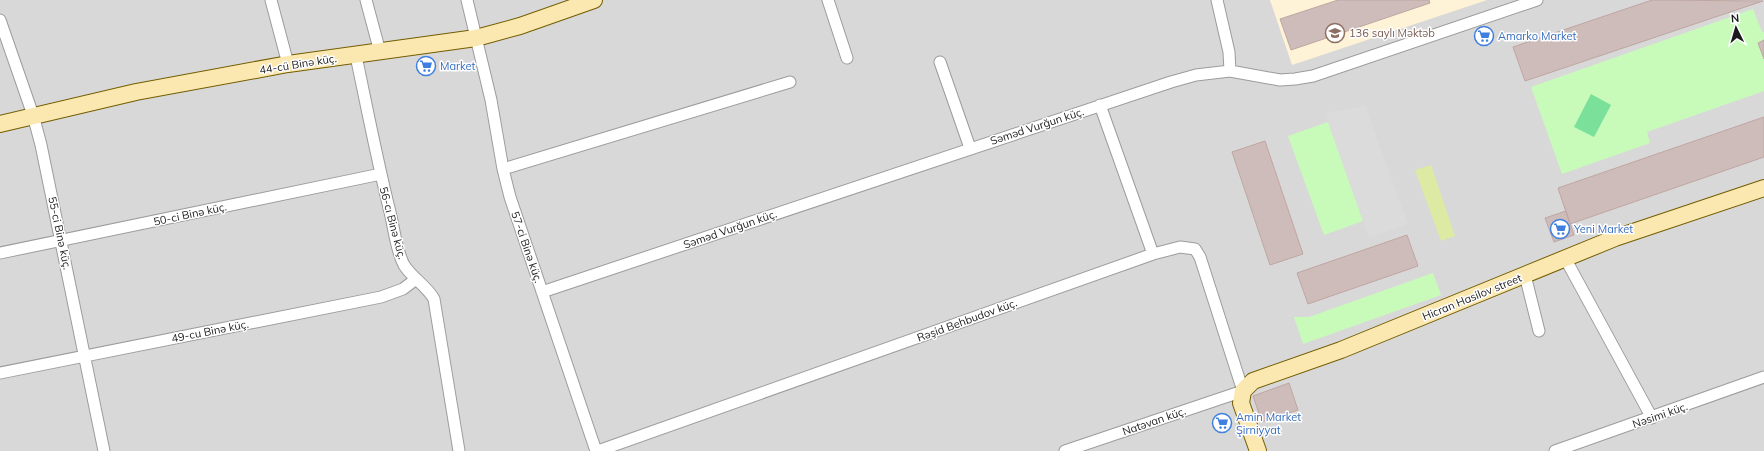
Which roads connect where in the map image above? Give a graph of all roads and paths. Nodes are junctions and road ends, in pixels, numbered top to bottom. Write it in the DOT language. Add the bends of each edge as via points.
graph roads {
  1 [pos="271,0"];
  2 [pos="366,0"];
  3 [pos="467,0"];
  4 [pos="594,0"];
  5 [pos="828,0"];
  6 [pos="1217,0"];
  7 [pos="1537,0"];
  8 [pos="561,6"];
  9 [pos="0,20"];
  10 [pos="476,38"];
  11 [pos="380,52"];
  12 [pos="356,56"];
  13 [pos="847,58"];
  14 [pos="940,62"];
  15 [pos="288,64"];
  16 [pos="1230,71"];
  17 [pos="790,82"];
  18 [pos="1100,105"];
  19 [pos="33,115"];
  20 [pos="0,124"];
  21 [pos="970,148"];
  22 [pos="503,169"];
  23 [pos="381,174"];
  24 [pos="1764,188"];
  25 [pos="62,241"];
  26 [pos="0,254"];
  27 [pos="1153,254"];
  28 [pos="1565,258"];
  29 [pos="1525,275"];
  30 [pos="416,279"];
  31 [pos="542,292"];
  32 [pos="1539,331"];
  33 [pos="85,355"];
  34 [pos="0,373"];
  35 [pos="1764,377"];
  36 [pos="1243,391"];
  37 [pos="1652,418"];
  38 [pos="456,450"];
  39 [pos="104,451"];
  40 [pos="597,451"];
  41 [pos="1065,451"];
  42 [pos="1258,451"];
  43 [pos="1555,451"];
  1 -- 15 [label="street"];
  2 -- 11 [label="street"];
  3 -- 10 [label="street, 57-ci Binə küç."];
  4 -- 8 [label="street, 44-cü Binə küç."];
  5 -- 13 [label="street"];
  6 -- 16 [label="street" via="1229,52"];
  7 -- 16 [label="street, Səməd Vurğun küç." via="1313,76 1280,80"];
  8 -- 10 [label="street, 44-cü Binə küç." via="520,26"];
  9 -- 19 [label="street, 55-ci Binə küç."];
  10 -- 11 [label="street, 44-cü Binə küç."];
  10 -- 22 [label="street, 57-ci Binə küç." via="491,100"];
  11 -- 12 [label="street, 44-cü Binə küç."];
  12 -- 15 [label="street, 44-cü Binə küç."];
  12 -- 23 [label="street, 56-cı Binə küç."];
  14 -- 21 [label="street"];
  15 -- 19 [label="street, 44-cü Binə küç." via="136,92"];
  16 -- 18 [label="street, Səməd Vurğun küç." via="1196,75"];
  17 -- 22 [label="street"];
  18 -- 21 [label="street, Səməd Vurğun küç."];
  18 -- 27 [label="street"];
  19 -- 20 [label="street, 44-cü Binə küç."];
  19 -- 25 [label="street, 55-ci Binə küç."];
  21 -- 31 [label="street, Səməd Vurğun küç."];
  22 -- 31 [label="street, 57-ci Binə küç."];
  23 -- 25 [label="street, 50-ci Binə küç."];
  23 -- 30 [label="street, 56-cı Binə küç." via="404,265"];
  24 -- 28 [label="street, Hicran Hasilov street" via="1615,238"];
  25 -- 26 [label="street, 50-ci Binə küç."];
  25 -- 33 [label="street, 55-ci Binə küç."];
  27 -- 36 [label="street, Rəşid Behbudov küç." via="1180,246 1194,249 1200,257"];
  27 -- 40 [label="street, Rəşid Behbudov küç."];
  28 -- 29 [label="street, Hicran Hasilov street"];
  28 -- 37 [label="street"];
  29 -- 32 [label="street"];
  29 -- 36 [label="street, Hicran Hasilov street" via="1341,350 1260,378"];
  30 -- 33 [label="street, 49-cu Binə küç." via="403,289 381,297"];
  30 -- 38 [label="street, 56-cı Binə küç." via="429,290 434,299"];
  31 -- 40 [label="street, 57-ci Binə küç."];
  33 -- 34 [label="street, 49-cu Binə küç."];
  33 -- 39 [label="street, 55-ci Binə küç."];
  35 -- 37 [label="street, Nəsimi küç."];
  36 -- 41 [label="street, Natəvan küç."];
  36 -- 42 [label="street" via="1242,409"];
  37 -- 43 [label="street, Nəsimi küç."];
}
